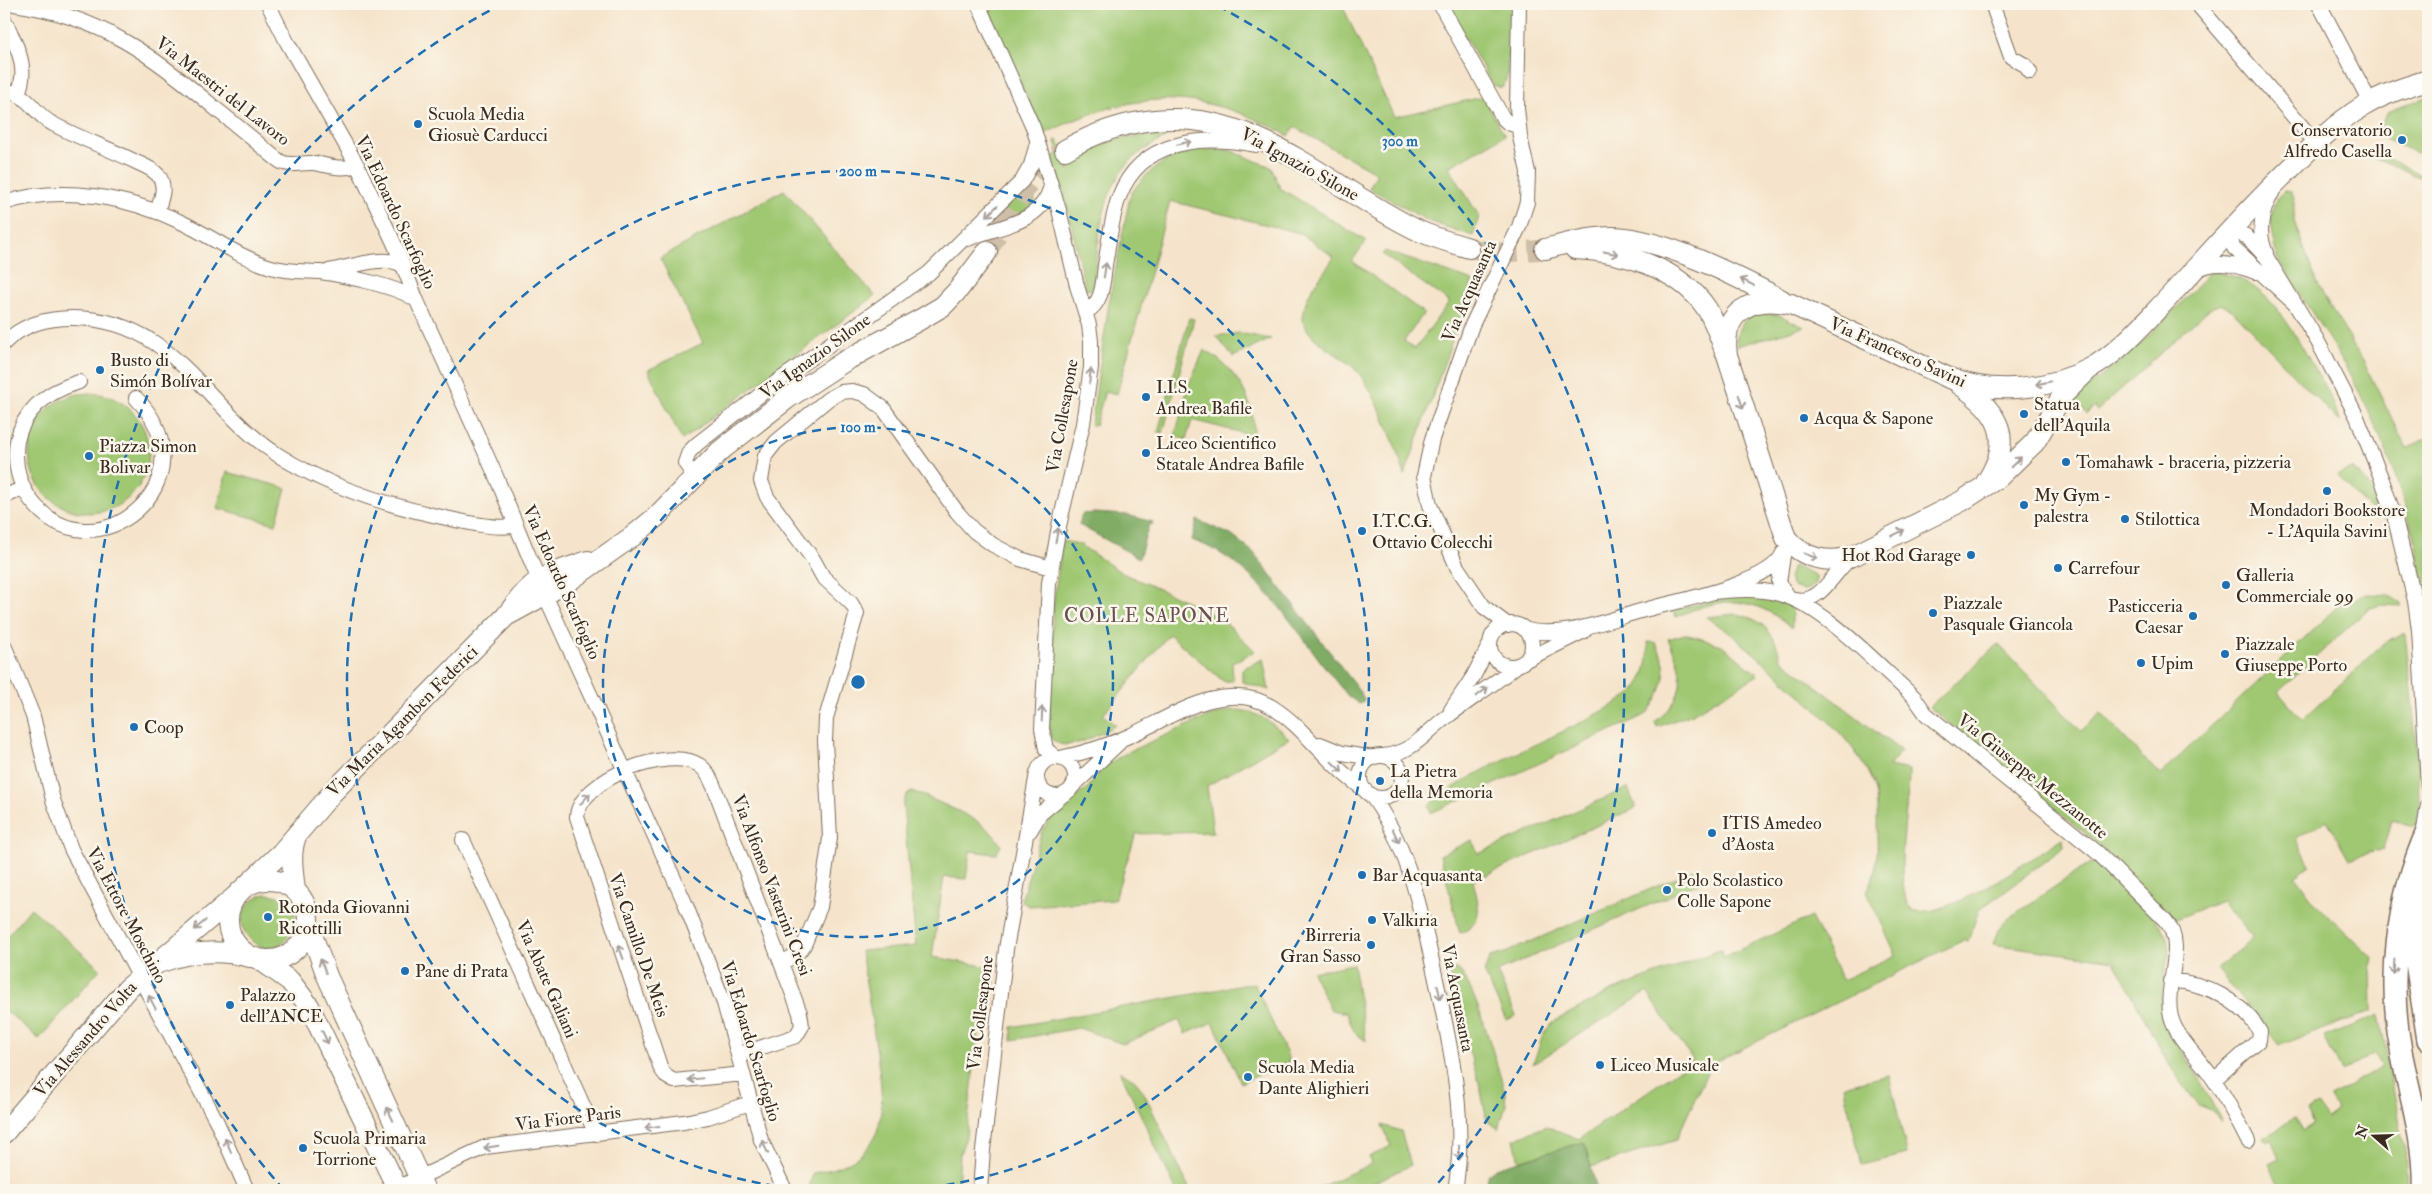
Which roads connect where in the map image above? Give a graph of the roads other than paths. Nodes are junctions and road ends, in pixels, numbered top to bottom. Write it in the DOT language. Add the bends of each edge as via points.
graph roads {
  1 [pos="14,4"];
  2 [pos="268,4"];
  3 [pos="978,4"];
  4 [pos="1440,4"];
  5 [pos="1519,4"];
  6 [pos="1992,4"];
  7 [pos="2197,4"];
  8 [pos="2319,4"];
  9 [pos="4,19"];
  10 [pos="2030,72"];
  11 [pos="2428,80"];
  12 [pos="11,92"];
  13 [pos="2370,102"];
  14 [pos="1518,126"];
  15 [pos="1038,142"];
  16 [pos="2316,143"];
  17 [pos="1066,150"];
  18 [pos="1288,153"];
  19 [pos="357,165"];
  20 [pos="2280,179"];
  21 [pos="1022,181"];
  22 [pos="1051,186"];
  23 [pos="4,203"];
  24 [pos="156,211"];
  25 [pos="1037,212"];
  26 [pos="1061,219"];
  27 [pos="2231,231"];
  28 [pos="962,241"];
  29 [pos="394,243"];
  30 [pos="1469,248"];
  31 [pos="987,252"];
  32 [pos="376,262"];
  33 [pos="405,271"];
  34 [pos="321,272"];
  35 [pos="2269,272"];
  36 [pos="2191,274"];
  37 [pos="379,286"];
  38 [pos="417,301"];
  39 [pos="1791,304"];
  40 [pos="1086,312"];
  41 [pos="4,343"];
  42 [pos="1727,355"];
  43 [pos="2089,368"];
  44 [pos="1949,378"];
  45 [pos="79,382"];
  46 [pos="136,398"];
  47 [pos="694,476"];
  48 [pos="23,488"];
  49 [pos="1977,492"];
  50 [pos="4,497"];
  51 [pos="516,525"];
  52 [pos="1780,526"];
  53 [pos="1783,554"];
  54 [pos="1855,555"];
  55 [pos="1051,568"];
  56 [pos="1831,580"];
  57 [pos="542,587"];
  58 [pos="1714,592"];
  59 [pos="1791,598"];
  60 [pos="1484,607"];
  61 [pos="1828,620"];
  62 [pos="1597,624"];
  63 [pos="1508,625"];
  64 [pos="1524,629"];
  65 [pos="2424,629"];
  66 [pos="1491,641"];
  67 [pos="4,645"];
  68 [pos="2428,653"];
  69 [pos="1521,663"];
  70 [pos="2426,715"];
  71 [pos="1446,717"];
  72 [pos="1128,737"];
  73 [pos="1313,740"];
  74 [pos="1422,740"];
  75 [pos="1378,757"];
  76 [pos="1058,758"];
  77 [pos="625,770"];
  78 [pos="1038,773"];
  79 [pos="1402,778"];
  80 [pos="2428,786"];
  81 [pos="1069,790"];
  82 [pos="1368,793"];
  83 [pos="2428,805"];
  84 [pos="301,828"];
  85 [pos="2428,829"];
  86 [pos="464,840"];
  87 [pos="1026,841"];
  88 [pos="2419,850"];
  89 [pos="2418,882"];
  90 [pos="242,890"];
  91 [pos="295,890"];
  92 [pos="308,924"];
  93 [pos="257,959"];
  94 [pos="781,963"];
  95 [pos="143,973"];
  96 [pos="2170,980"];
  97 [pos="2428,1040"];
  98 [pos="738,1055"];
  99 [pos="743,1074"];
  100 [pos="2214,1080"];
  101 [pos="750,1103"];
  102 [pos="4,1133"];
  103 [pos="596,1134"];
  104 [pos="2248,1140"];
  105 [pos="422,1183"];
  106 [pos="397,1189"];
  107 [pos="247,1190"];
  108 [pos="785,1190"];
  109 [pos="980,1190"];
  110 [pos="1455,1190"];
  111 [pos="2423,1190"];
  1 -- 19 [label="street, Via Maestri del Lavoro" via="72,18 143,51 281,162 343,169"];
  2 -- 19 [label="street, Via Edoardo Scarfoglio"];
  3 -- 15 [label="street, Via Collesapone" via="1020,93"];
  4 -- 14 [label="street" via="1503,118"];
  5 -- 14 [label="street, Via Acquasanta"];
  6 -- 10 [label="street" via="2011,57"];
  7 -- 16 [label="street"];
  8 -- 13 [label="street"];
  9 -- 12 [label="street" via="21,61 23,76"];
  11 -- 13 [label="street, Via Francesco Savini"];
  12 -- 24 [label="street" via="30,101 40,116 49,122 156,174 163,188"];
  13 -- 16 [label="street, Via Francesco Savini"];
  14 -- 60 [label="street, Via Acquasanta" via="1528,172 1525,211 1472,324 1424,468 1427,497 1450,553"];
  15 -- 21 [label="street"];
  15 -- 22 [label="street, Via Collesapone"];
  16 -- 20 [label="street, Via Francesco Savini"];
  17 -- 18 [label="street, Via Ignazio Silone" via="1123,125 1184,118 1237,129"];
  18 -- 30 [label="street, Via Ignazio Silone" via="1408,225"];
  40 -- 18 [label="street, one-way" via="1100,296 1119,197 1146,161 1175,145 1207,139 1236,141"];
  19 -- 29 [label="street, Via Edoardo Scarfoglio"];
  20 -- 27 [label="street, Via Francesco Savini"];
  20 -- 35 [label="street" via="2261,220"];
  21 -- 22 [label="street" via="1038,180"];
  21 -- 28 [label="street, Via Ignazio Silone, one-way"];
  22 -- 25 [label="street" via="1046,202"];
  22 -- 26 [label="street, Via Collesapone"];
  23 -- 24 [label="street" via="28,195 56,193 100,198"];
  24 -- 34 [label="street" via="265,266"];
  25 -- 26 [label="street" via="1053,212"];
  25 -- 28 [label="street, Via Ignazio Silone"];
  26 -- 40 [label="street, Via Collesapone"];
  27 -- 35 [label="street" via="2246,236"];
  27 -- 36 [label="street, Via Francesco Savini"];
  28 -- 47 [label="street, Via Ignazio Silone" via="929,273 774,384 697,444 686,463"];
  29 -- 32 [label="street" via="389,254"];
  29 -- 33 [label="street, Via Edoardo Scarfoglio"];
  31 -- 47 [label="street, Via Ignazio Silone" via="942,306 808,384 734,439"];
  32 -- 33 [label="street" via="391,261"];
  32 -- 34 [label="street"];
  33 -- 37 [label="street" via="400,285"];
  33 -- 38 [label="street, Via Edoardo Scarfoglio"];
  34 -- 37 [label="street"];
  35 -- 36 [label="street" via="2221,264 2204,266"];
  35 -- 65 [label="street" via="2294,303 2345,390 2367,440 2394,515"];
  36 -- 43 [label="street, Via Francesco Savini" via="2117,348"];
  37 -- 38 [label="street"];
  38 -- 51 [label="street, Via Edoardo Scarfoglio"];
  39 -- 42 [label="street, Via Francesco Savini" via="1765,301 1742,310 1728,332"];
  39 -- 42 [label="street, one-way" via="1716,268 1640,241 1596,238 1543,249 1619,255 1670,276 1706,309"];
  39 -- 44 [label="street, Via Francesco Savini"];
  55 -- 40 [label="street, Via Collesapone, one-way" via="1081,438 1089,388 1092,349"];
  41 -- 51 [label="street" via="31,324 51,319 90,320 128,328 171,354 245,429 298,466 372,498 420,512 476,523"];
  42 -- 52 [label="street, Via Francesco Savini, one-way"];
  43 -- 44 [label="street, Via Francesco Savini, one-way" via="2052,381 2016,388 1978,386"];
  49 -- 43 [label="street, one-way" via="1999,478 2032,446 2062,396"];
  44 -- 49 [label="street" via="1988,407 2000,430 2001,447 1996,465"];
  45 -- 48 [label="street" via="42,398 26,417 16,450"];
  46 -- 48 [label="street" via="156,426 162,463 152,492 131,516 97,529 74,528 42,512"];
  47 -- 57 [label="street, Via Ignazio Silone" via="644,527 606,553"];
  48 -- 50 [label="street"];
  54 -- 49 [label="street, one-way"];
  51 -- 57 [label="street, Via Edoardo Scarfoglio"];
  52 -- 53 [label="street, Via Francesco Savini"];
  52 -- 54 [label="street, one-way" via="1791,545 1811,556 1838,561"];
  53 -- 58 [label="street, Via Giuseppe Mezzanotte" via="1769,570"];
  53 -- 59 [label="street, Via Francesco Savini" via="1779,582 1781,589"];
  54 -- 56 [label="street"];
  76 -- 55 [label="street, Via Collesapone, one-way" via="1046,748 1042,729"];
  55 -- 94 [label="street" via="1020,559 993,545 974,530 956,512 883,408 864,394 847,391 834,395 770,448 761,474 767,497 823,577 856,613 826,724 830,838 820,907 804,945 796,955"];
  56 -- 59 [label="street" via="1810,599"];
  56 -- 61 [label="street" via="1824,602"];
  57 -- 77 [label="street, Via Edoardo Scarfoglio"];
  57 -- 84 [label="street, Via Maria Agamben Federici" via="524,591 506,616"];
  58 -- 59 [label="street, Via Giuseppe Mezzanotte" via="1754,590"];
  58 -- 62 [label="street, Via Giuseppe Mezzanotte"];
  59 -- 61 [label="street, Via Giuseppe Mezzanotte"];
  60 -- 63 [label="street, Via Acquasanta"];
  60 -- 66 [label="street, Via Acquasanta"];
  61 -- 96 [label="street, Via Giuseppe Mezzanotte" via="1914,697 1926,714 2098,854 2166,920 2176,940"];
  62 -- 64 [label="street, Via Giuseppe Mezzanotte" via="1553,631"];
  62 -- 69 [label="street, Via Giuseppe Mezzanotte"];
  63 -- 64 [label="street"];
  63 -- 66 [label="street" via="1496,630"];
  64 -- 69 [label="street" via="1532,644"];
  65 -- 68 [label="street"];
  65 -- 70 [label="street"];
  66 -- 69 [label="street" via="1492,655 1496,660 1506,666"];
  66 -- 71 [label="street" via="1473,678"];
  67 -- 95 [label="street, Via Ettore Moschino" via="34,722 53,800 66,836"];
  71 -- 69 [label="street, one-way"];
  70 -- 80 [label="street"];
  71 -- 74 [label="street"];
  72 -- 73 [label="street" via="1187,708 1237,697 1259,701 1272,708"];
  72 -- 76 [label="street"];
  72 -- 81 [label="street, Via Collesapone"];
  73 -- 75 [label="street" via="1342,753"];
  73 -- 82 [label="street, one-way" via="1339,770"];
  74 -- 75 [label="street" via="1407,749"];
  74 -- 79 [label="street" via="1408,760"];
  75 -- 79 [label="street" via="1392,759 1398,765"];
  75 -- 82 [label="street" via="1364,765 1361,772 1361,784"];
  76 -- 78 [label="street" via="1044,762"];
  76 -- 81 [label="street" via="1069,762 1074,770 1075,780"];
  77 -- 94 [label="street, Via Alfonso Vastarini Cresi" via="673,760 694,763 706,772"];
  77 -- 98 [label="street, Via Edoardo Scarfoglio" via="694,925 724,1003"];
  99 -- 77 [label="street, Via Camillo De Meis, one-way" via="674,1081 661,1068 577,817 580,805 590,793"];
  78 -- 81 [label="street" via="1039,786 1045,793 1057,796"];
  78 -- 87 [label="street, Via Collesapone"];
  79 -- 82 [label="street" via="1400,786 1391,795 1379,798"];
  81 -- 87 [label="street, Via Collesapone" via="1038,818"];
  82 -- 110 [label="street, Via Acquasanta, one-way" via="1391,826 1410,872 1443,1011 1458,1115 1459,1159"];
  83 -- 88 [label="street"];
  84 -- 90 [label="street, Via Maria Agamben Federici" via="274,861"];
  84 -- 91 [label="street, Via Maria Agamben Federici" via="293,844"];
  85 -- 88 [label="main road"];
  86 -- 103 [label="street, Via Abate Galiani"];
  87 -- 109 [label="street, Via Collesapone" via="1006,949"];
  88 -- 89 [label="main road"];
  89 -- 97 [label="main road" via="2420,997"];
  89 -- 111 [label="main road, one-way" via="2395,954 2394,1002 2421,1146"];
  90 -- 91 [label="street" via="256,882 271,880"];
  90 -- 93 [label="street" via="230,908 228,924 235,944"];
  90 -- 95 [label="street, Via Alessandro Volta, one-way"];
  91 -- 92 [label="street" via="305,904"];
  92 -- 93 [label="street" via="306,935 293,952 278,959"];
  105 -- 92 [label="street, one-way" via="324,969"];
  93 -- 95 [label="street, Via Alessandro Volta" via="232,953 199,952 174,957"];
  93 -- 106 [label="street, one-way" via="290,981 310,1006"];
  94 -- 98 [label="street, Via Alfonso Vastarini Cresi" via="800,1013 800,1032 793,1039"];
  95 -- 102 [label="street, Via Alessandro Volta"];
  107 -- 95 [label="street, Via Ettore Moschino, one-way"];
  96 -- 100 [label="street, Via Giuseppe Mezzanotte" via="2169,1009 2174,1024"];
  96 -- 100 [label="street" via="2191,983 2230,1000 2260,1032 2259,1040"];
  98 -- 99 [label="street, Via Edoardo Scarfoglio"];
  99 -- 101 [label="street, Via Edoardo Scarfoglio"];
  100 -- 104 [label="street, Via Giuseppe Mezzanotte"];
  101 -- 103 [label="street, Via Fiore Paris, one-way" via="694,1121"];
  108 -- 101 [label="street, Via Edoardo Scarfoglio, one-way" via="761,1140"];
  103 -- 105 [label="street, Via Fiore Paris, one-way" via="485,1147"];
  105 -- 106 [label="street, Via Fiore Paris"];
}
